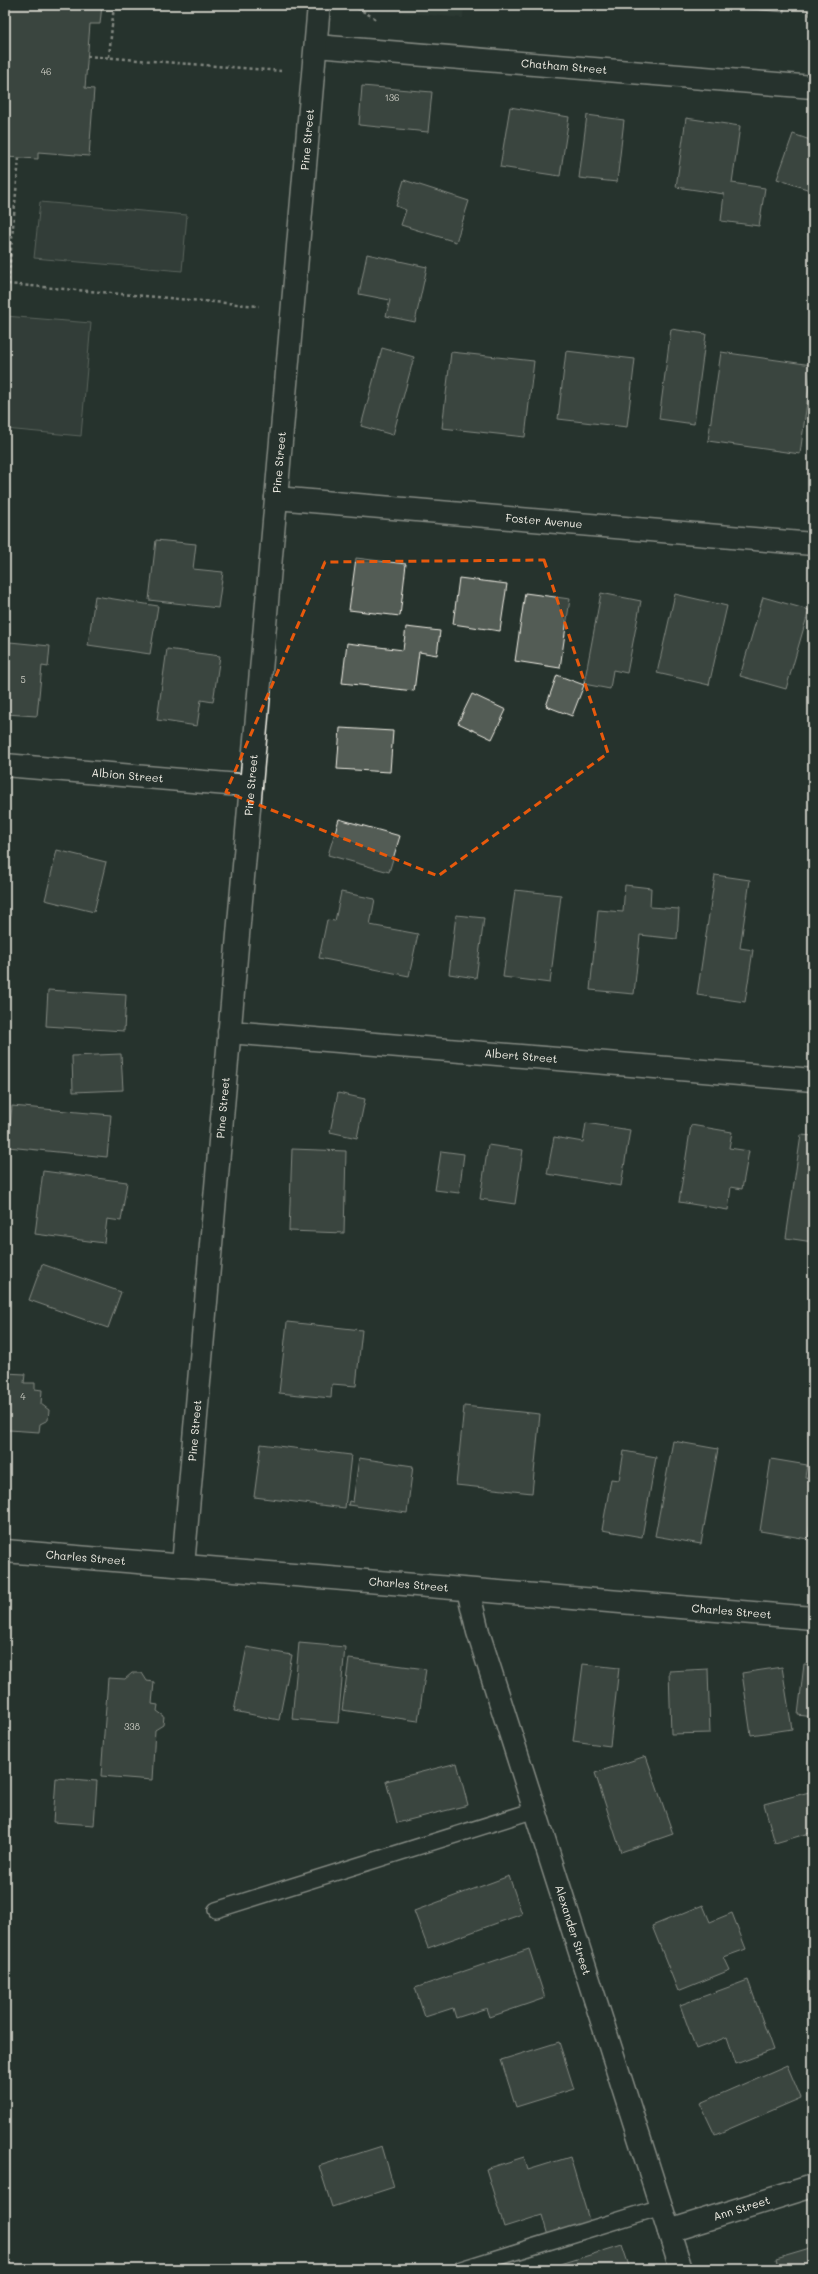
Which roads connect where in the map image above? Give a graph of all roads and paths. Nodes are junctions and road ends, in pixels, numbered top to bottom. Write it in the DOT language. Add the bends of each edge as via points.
graph roads {
  1 [pos="114,5"];
  2 [pos="319,5"];
  3 [pos="352,5"];
  4 [pos="383,22"];
  5 [pos="316,46"];
  6 [pos="88,56"];
  7 [pos="109,58"];
  8 [pos="281,71"];
  9 [pos="813,87"];
  10 [pos="19,158"];
  11 [pos="259,306"];
  12 [pos="276,498"];
  13 [pos="813,544"];
  14 [pos="5,765"];
  15 [pos="251,786"];
  16 [pos="230,1032"];
  17 [pos="813,1080"];
  18 [pos="5,1551"];
  19 [pos="183,1566"];
  20 [pos="468,1590"];
  21 [pos="813,1618"];
  22 [pos="535,1810"];
  23 [pos="216,1910"];
  24 [pos="813,2186"];
  25 [pos="661,2207"];
  26 [pos="669,2231"];
  27 [pos="461,2269"];
  28 [pos="681,2269"];
  1 -- 7 [label="path"];
  2 -- 5 [label="street, Pine Street"];
  3 -- 4 [label="path"];
  5 -- 9 [label="street, Chatham Street"];
  5 -- 12 [label="street, Pine Street"];
  6 -- 7 [label="path"];
  7 -- 8 [label="path"];
  10 -- 11 [label="path" via="8,284"];
  12 -- 13 [label="street, Foster Avenue"];
  12 -- 15 [label="street, Pine Street"];
  14 -- 15 [label="street, Albion Street"];
  15 -- 16 [label="street, Pine Street"];
  16 -- 17 [label="street, Albert Street"];
  16 -- 19 [label="street, Pine Street"];
  18 -- 19 [label="street, Charles Street"];
  19 -- 20 [label="street, Charles Street"];
  20 -- 21 [label="street, Charles Street"];
  20 -- 22 [label="street, Alexander Street" via="478,1632"];
  22 -- 23 [label="lane"];
  22 -- 25 [label="street, Alexander Street"];
  24 -- 26 [label="street, Ann Street"];
  25 -- 26 [label="street, Alexander Street"];
  25 -- 27 [label="lane"];
  26 -- 28 [label="street, Alexander Street"];
}
